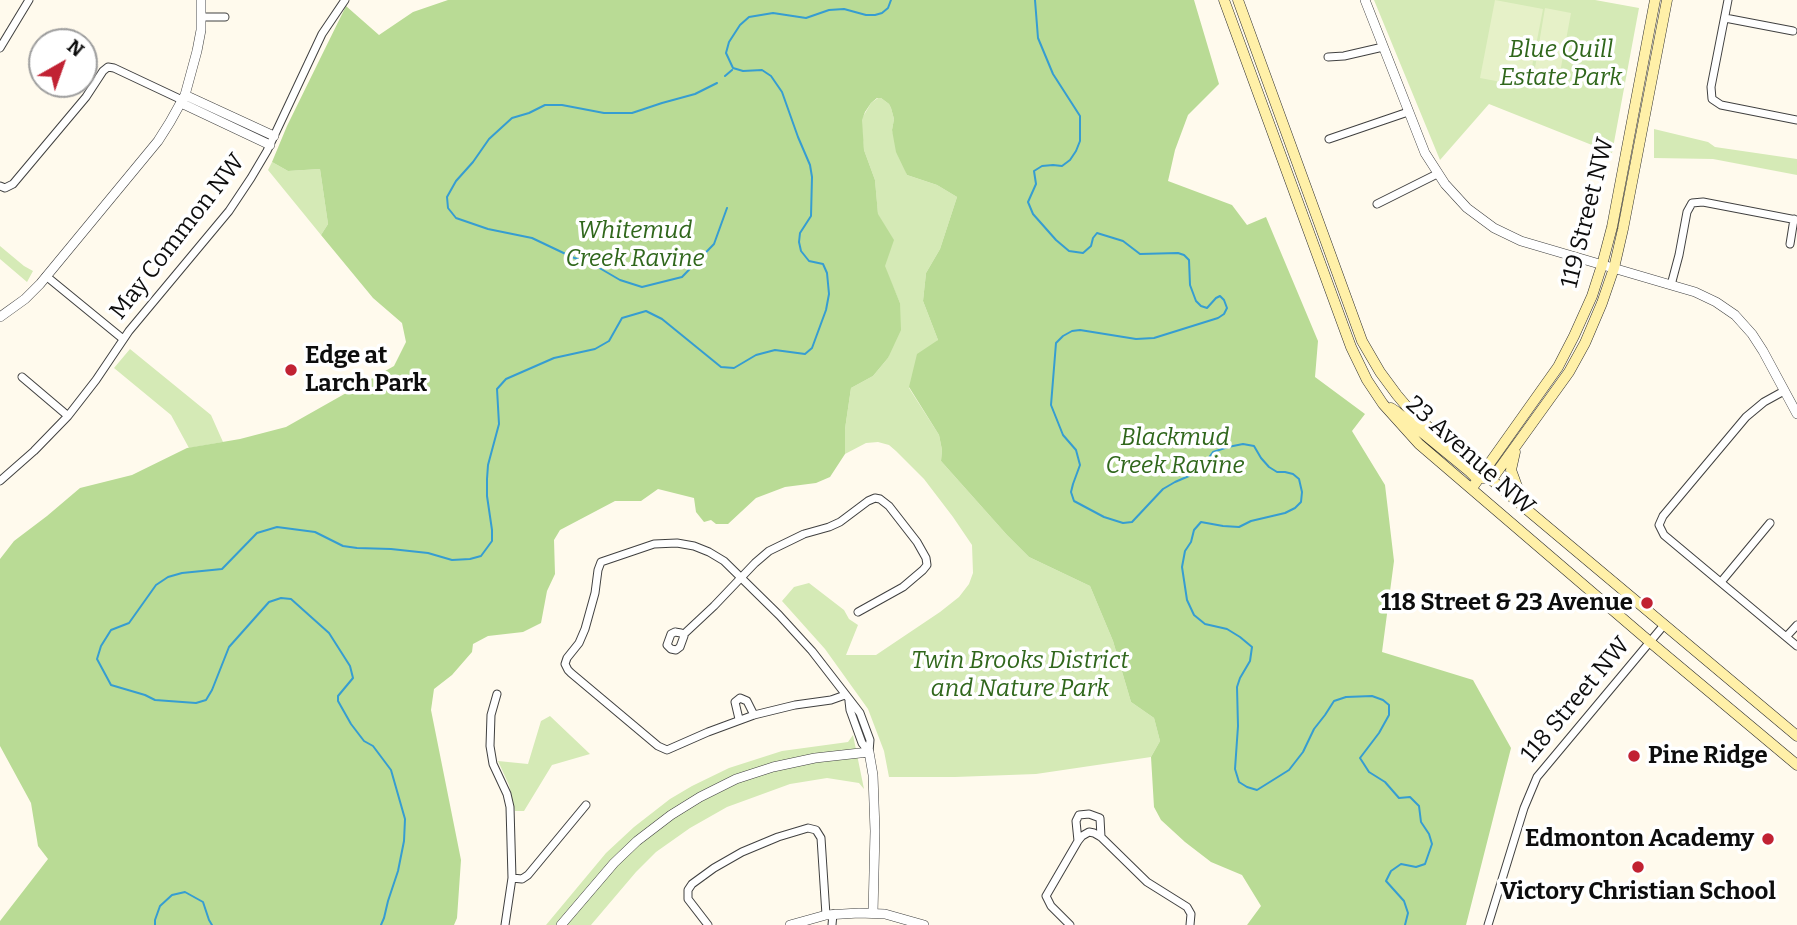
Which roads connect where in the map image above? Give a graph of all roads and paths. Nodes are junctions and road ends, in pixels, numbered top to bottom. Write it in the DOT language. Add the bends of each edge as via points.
graph roads {
  1 [pos="29,0"];
  2 [pos="201,0"];
  3 [pos="345,0"];
  4 [pos="1224,0"];
  5 [pos="1238,0"];
  6 [pos="1365,0"];
  7 [pos="1655,0"];
  8 [pos="1667,0"];
  9 [pos="1728,0"];
  10 [pos="201,17"];
  11 [pos="225,17"];
  12 [pos="1724,18"];
  13 [pos="1793,31"];
  14 [pos="1383,47"];
  15 [pos="0,48"];
  16 [pos="1328,57"];
  17 [pos="183,99"];
  18 [pos="1408,112"];
  19 [pos="1797,120"];
  20 [pos="1329,139"];
  21 [pos="272,141"];
  22 [pos="1437,174"];
  23 [pos="0,186"];
  24 [pos="1377,204"];
  25 [pos="1796,219"];
  26 [pos="1790,244"];
  27 [pos="1602,265"];
  28 [pos="1614,268"];
  29 [pos="46,276"];
  30 [pos="1671,285"];
  31 [pos="0,317"];
  32 [pos="123,339"];
  33 [pos="22,377"];
  34 [pos="1784,391"];
  35 [pos="1383,404"];
  36 [pos="1797,414"];
  37 [pos="68,415"];
  38 [pos="1516,448"];
  39 [pos="1481,475"];
  40 [pos="1,478"];
  41 [pos="1492,480"];
  42 [pos="1472,488"];
  43 [pos="1770,523"];
  44 [pos="1569,544"];
  45 [pos="741,577"];
  46 [pos="1721,582"];
  47 [pos="858,612"];
  48 [pos="1664,625"];
  49 [pos="1797,625"];
  50 [pos="683,635"];
  51 [pos="1786,637"];
  52 [pos="1650,642"];
  53 [pos="1797,646"];
  54 [pos="498,694"];
  55 [pos="847,698"];
  56 [pos="754,715"];
  57 [pos="739,719"];
  58 [pos="1797,736"];
  59 [pos="869,752"];
  60 [pos="1794,761"];
  61 [pos="586,805"];
  62 [pos="1101,837"];
  63 [pos="1078,841"];
  64 [pos="512,878"];
  65 [pos="873,913"];
  66 [pos="829,914"];
  67 [pos="815,921"];
  68 [pos="505,925"];
  69 [pos="561,925"];
  70 [pos="708,925"];
  71 [pos="790,925"];
  72 [pos="832,925"];
  73 [pos="924,925"];
  74 [pos="1070,925"];
  75 [pos="1190,925"];
  76 [pos="1488,925"];
  1 -- 15 [label="street"];
  2 -- 10 [label="street"];
  3 -- 21 [label="street, May Common NW" via="322,34"];
  4 -- 35 [label="main road, 23 Avenue NW" via="1351,347"];
  5 -- 39 [label="main road, 23 Avenue NW" via="1363,341 1413,414"];
  6 -- 14 [label="street"];
  7 -- 27 [label="main road, 119 Street NW"];
  8 -- 28 [label="main road, 119 Street NW"];
  9 -- 12 [label="street"];
  10 -- 11 [label="street"];
  10 -- 17 [label="street"];
  12 -- 13 [label="street"];
  12 -- 19 [label="street" via="1712,99 1721,105"];
  14 -- 16 [label="street"];
  14 -- 18 [label="street"];
  17 -- 21 [label="street"];
  17 -- 23 [label="street" via="108,67 13,184"];
  17 -- 29 [label="street" via="158,141"];
  18 -- 20 [label="street"];
  18 -- 22 [label="street"];
  21 -- 32 [label="street, May Common NW" via="229,211"];
  22 -- 24 [label="street"];
  22 -- 27 [label="street" via="1467,208 1505,234"];
  25 -- 26 [label="street"];
  25 -- 30 [label="street" via="1692,203"];
  27 -- 28 [label="street"];
  27 -- 39 [label="main road, 119 Street NW" via="1558,367"];
  28 -- 30 [label="street"];
  28 -- 38 [label="main road, 119 Street NW" via="1569,372"];
  29 -- 31 [label="street"];
  29 -- 32 [label="street"];
  30 -- 34 [label="street" via="1716,302 1743,323"];
  32 -- 37 [label="street, May Common NW"];
  33 -- 37 [label="street"];
  34 -- 36 [label="street"];
  34 -- 46 [label="street" via="1746,416 1659,525 1664,535"];
  35 -- 39 [label="main road" via="1469,472"];
  35 -- 42 [label="main road, 23 Avenue NW" via="1419,444"];
  37 -- 40 [label="street, May Common NW"];
  38 -- 41 [label="main road, 119 Street NW"];
  38 -- 44 [label="main road" via="1511,470 1526,503"];
  39 -- 41 [label="main road"];
  39 -- 42 [label="main road, 119 Street NW"];
  41 -- 44 [label="main road, 23 Avenue NW"];
  42 -- 52 [label="main road, 23 Avenue NW"];
  43 -- 46 [label="street"];
  44 -- 48 [label="main road, 23 Avenue NW"];
  45 -- 47 [label="street" via="776,547 829,527 870,500 880,499 917,542 927,565 903,587"];
  45 -- 50 [label="street"];
  45 -- 55 [label="street" via="798,636"];
  45 -- 57 [label="street" via="717,556 677,543 647,545 604,561 585,629 565,664 665,750"];
  46 -- 51 [label="street"];
  48 -- 52 [label="street, 118 Street NW"];
  48 -- 58 [label="main road, 23 Avenue NW"];
  49 -- 51 [label="street"];
  51 -- 53 [label="street"];
  52 -- 60 [label="main road, 23 Avenue NW"];
  52 -- 76 [label="street, 118 Street NW" via="1537,776"];
  54 -- 64 [label="street" via="491,715 490,746 510,807"];
  55 -- 56 [label="street"];
  55 -- 59 [label="street"];
  56 -- 57 [label="street"];
  56 -- 57 [label="street" via="740,698 735,702"];
  59 -- 65 [label="street" via="874,798"];
  59 -- 69 [label="street" via="773,767 700,797 637,841"];
  61 -- 64 [label="street" via="528,875"];
  62 -- 63 [label="street" via="1089,832"];
  62 -- 63 [label="street" via="1100,818 1079,815"];
  62 -- 75 [label="street" via="1147,882 1189,909"];
  63 -- 74 [label="street" via="1046,896"];
  64 -- 68 [label="street"];
  65 -- 66 [label="street"];
  65 -- 73 [label="street"];
  66 -- 67 [label="street"];
  66 -- 70 [label="street" via="821,838 816,830 805,829 742,852 692,884 688,899"];
  66 -- 72 [label="street"];
  67 -- 71 [label="street"];
}
